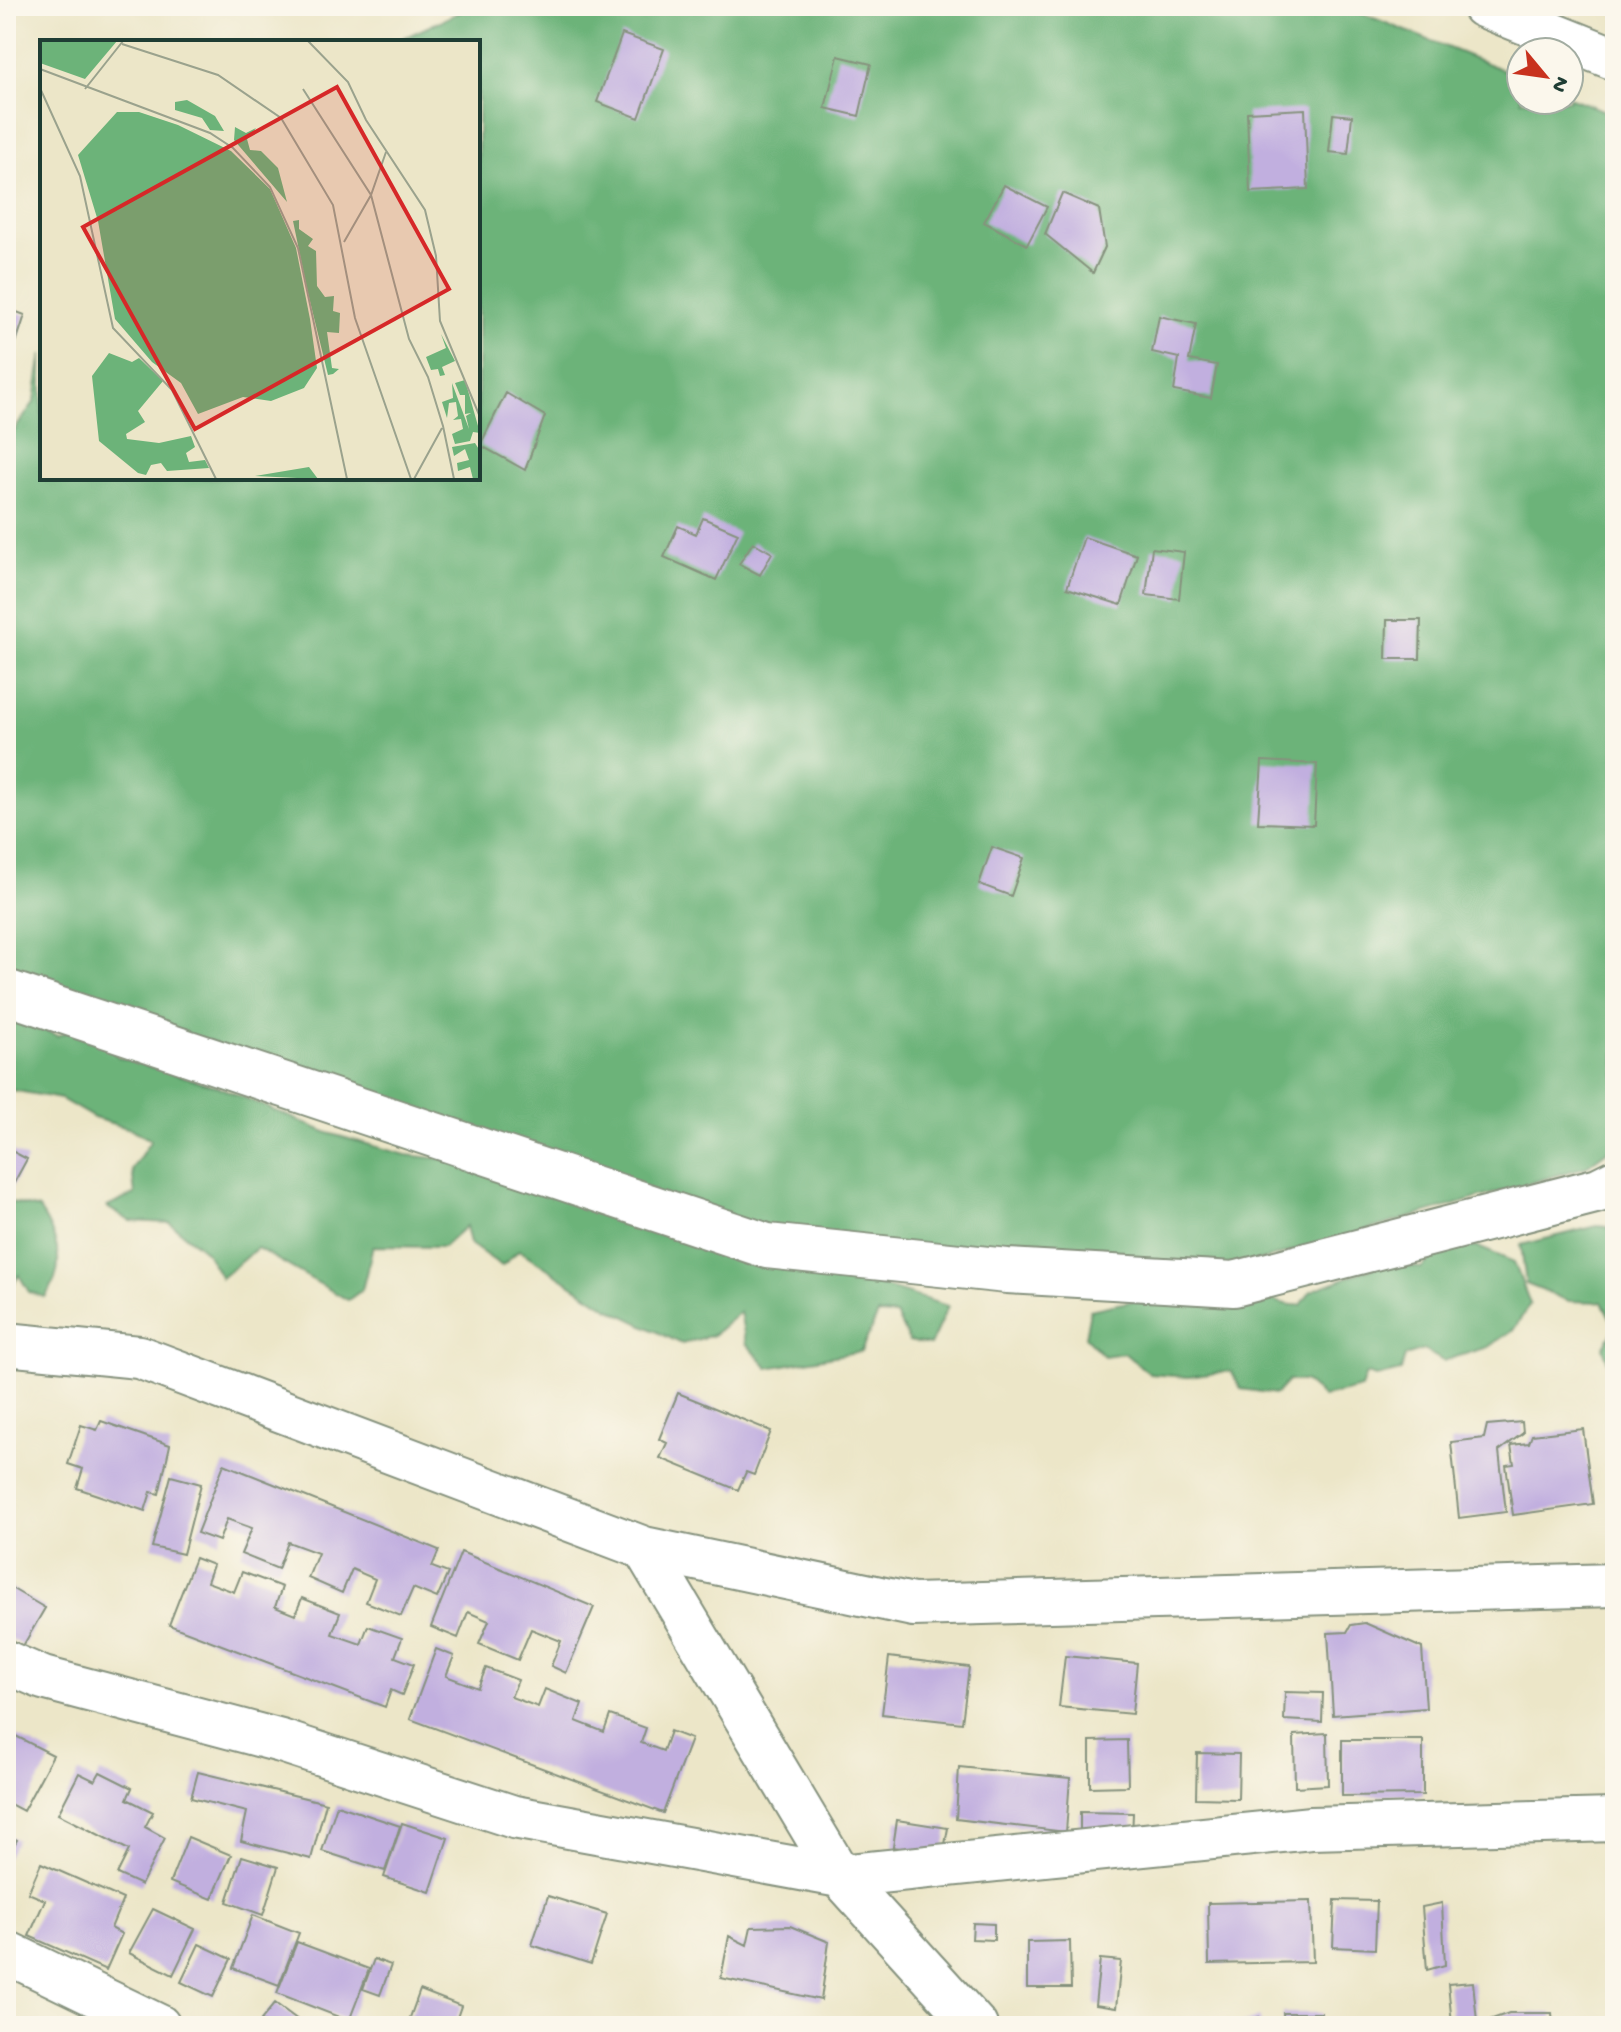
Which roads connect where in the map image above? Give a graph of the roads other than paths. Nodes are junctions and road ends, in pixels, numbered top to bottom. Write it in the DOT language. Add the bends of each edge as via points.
graph roads {
  1 [pos="1483,6"];
  2 [pos="1615,59"];
  3 [pos="6,992"];
  4 [pos="1615,1182"];
  5 [pos="6,1344"];
  6 [pos="644,1548"];
  7 [pos="1615,1585"];
  8 [pos="6,1662"];
  9 [pos="1615,1820"];
  10 [pos="840,1876"];
  11 [pos="6,1952"];
  12 [pos="159,2026"];
  13 [pos="976,2026"];
  1 -- 2 [label="street"];
  3 -- 4 [label="highway" via="767,1246 1007,1271 1234,1284"];
  5 -- 6 [label="street" via="139,1357"];
  6 -- 7 [label="street" via="913,1605"];
  6 -- 10 [label="street"];
  8 -- 10 [label="street" via="43,1678 281,1741 514,1817"];
  9 -- 10 [label="street" via="1311,1828"];
  10 -- 13 [label="street"];
  11 -- 12 [label="street"];
}
